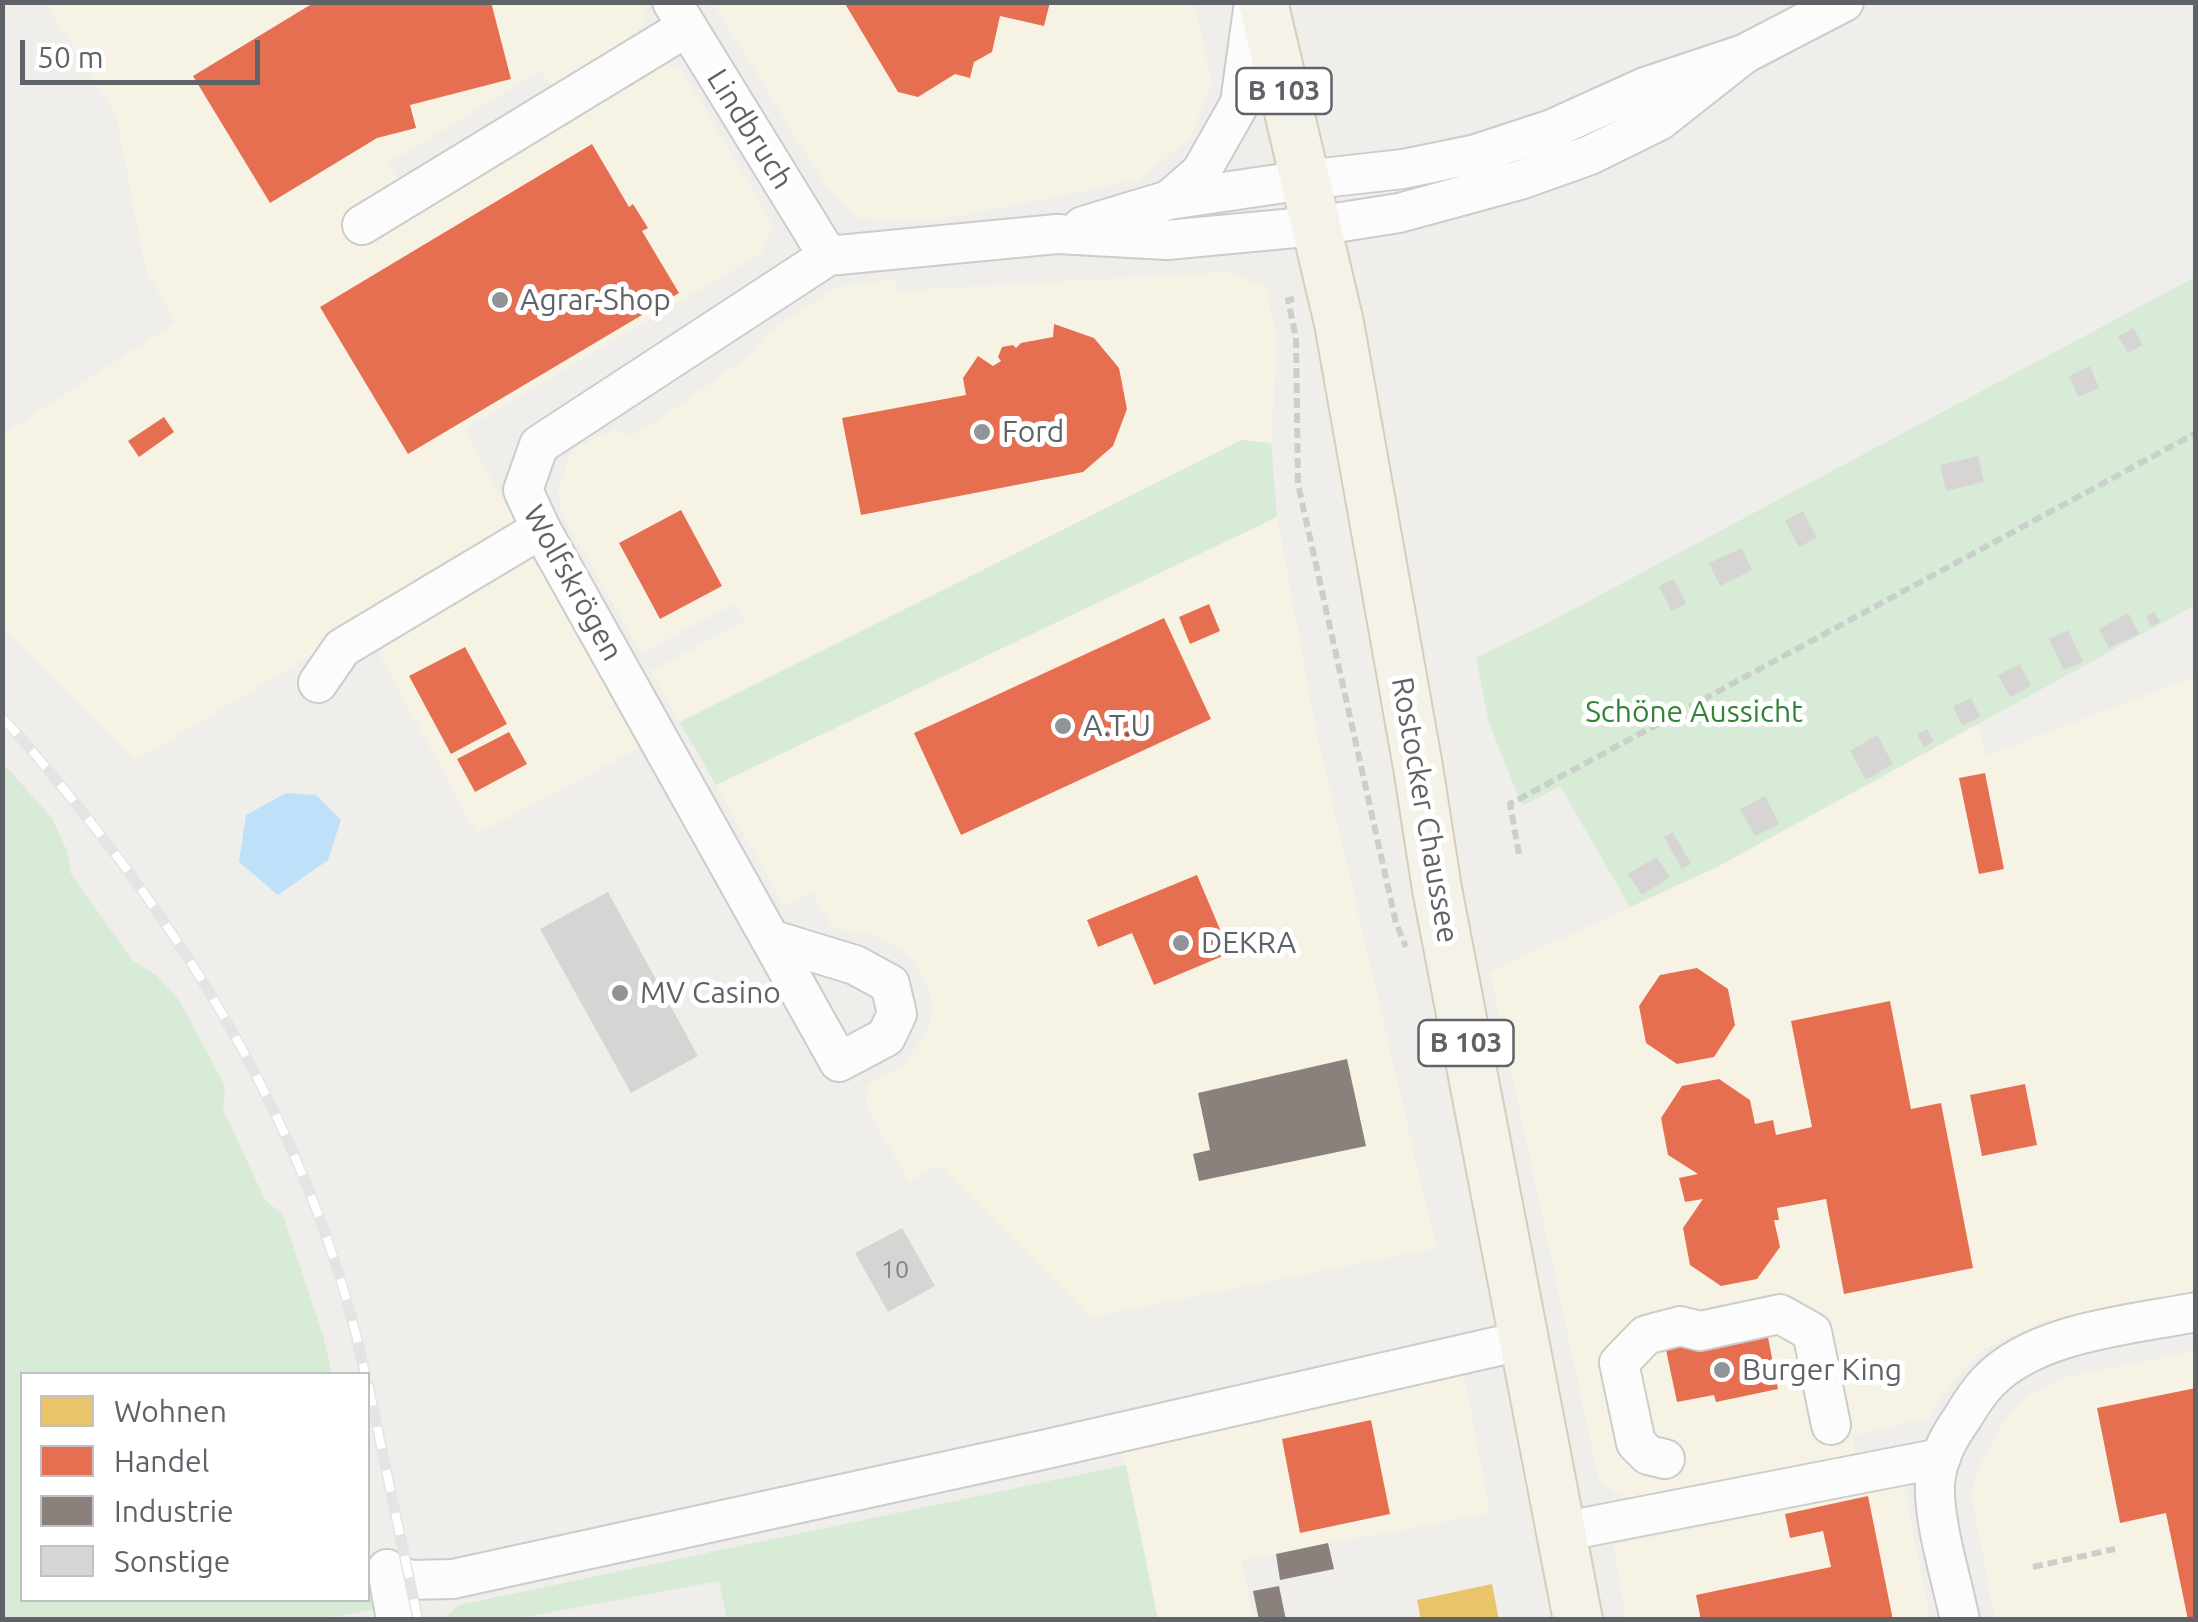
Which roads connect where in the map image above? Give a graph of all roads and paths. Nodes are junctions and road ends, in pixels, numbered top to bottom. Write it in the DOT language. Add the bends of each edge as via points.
graph roads {
  1 [pos="1254,2"];
  2 [pos="1264,2"];
  3 [pos="1844,2"];
  4 [pos="680,15"];
  5 [pos="1744,54"];
  6 [pos="1305,180"];
  7 [pos="1169,200"];
  8 [pos="362,225"];
  9 [pos="1316,226"];
  10 [pos="1057,234"];
  11 [pos="828,256"];
  12 [pos="1288,300"];
  13 [pos="2196,433"];
  14 [pos="541,529"];
  15 [pos="318,683"];
  16 [pos="1519,854"];
  17 [pos="770,940"];
  18 [pos="1410,956"];
  19 [pos="2196,1312"];
  20 [pos="1525,1340"];
  21 [pos="1831,1424"];
  22 [pos="1665,1458"];
  23 [pos="1941,1458"];
  24 [pos="1561,1532"];
  25 [pos="2115,1549"];
  26 [pos="2032,1568"];
  27 [pos="396,1620"];
  28 [pos="1578,1620"];
  29 [pos="1960,1620"];
  1 -- 7 [label="street, Wolfskrögen" via="1240,103 1201,172"];
  2 -- 6 [label="main road, Rostocker Chaussee / B 103"];
  3 -- 5 [label="street"];
  4 -- 8 [label="street"];
  4 -- 11 [label="street, Lindbruch"];
  5 -- 6 [label="street, Wolfskrögen" via="1476,154"];
  5 -- 9 [label="street, Wolfskrögen" via="1658,121 1590,155 1399,213"];
  6 -- 7 [label="street, Wolfskrögen"];
  6 -- 9 [label="main road, Rostocker Chaussee / B 103"];
  7 -- 10 [label="street, Wolfskrögen"];
  9 -- 10 [label="street, Wolfskrögen" via="1166,240"];
  9 -- 20 [label="main road, Rostocker Chaussee / B 103"];
  10 -- 11 [label="street, Wolfskrögen"];
  11 -- 14 [label="street, Wolfskrögen" via="539,446 523,490"];
  12 -- 18 [label="path" via="1296,338 1298,484 1396,924"];
  13 -- 16 [label="path" via="1510,804"];
  14 -- 15 [label="street" via="342,648"];
  14 -- 17 [label="street, Wolfskrögen"];
  17 -- 17 [label="street, Wolfskrögen" via="839,1062 886,1037 897,1014 890,984 854,965"];
  19 -- 23 [label="street" via="2070,1337 2019,1358 1988,1381"];
  20 -- 24 [label="main road, Rostocker Chaussee / B 103"];
  20 -- 27 [label="street" via="453,1579 409,1580 387,1570"];
  21 -- 22 [label="street" via="1812,1332 1780,1314 1700,1331 1680,1326 1646,1335 1619,1362 1636,1443 1648,1456"];
  23 -- 24 [label="street"];
  23 -- 29 [label="street" via="1936,1508"];
  24 -- 28 [label="main road, Rostocker Chaussee / B 103"];
  25 -- 26 [label="path"];
}
